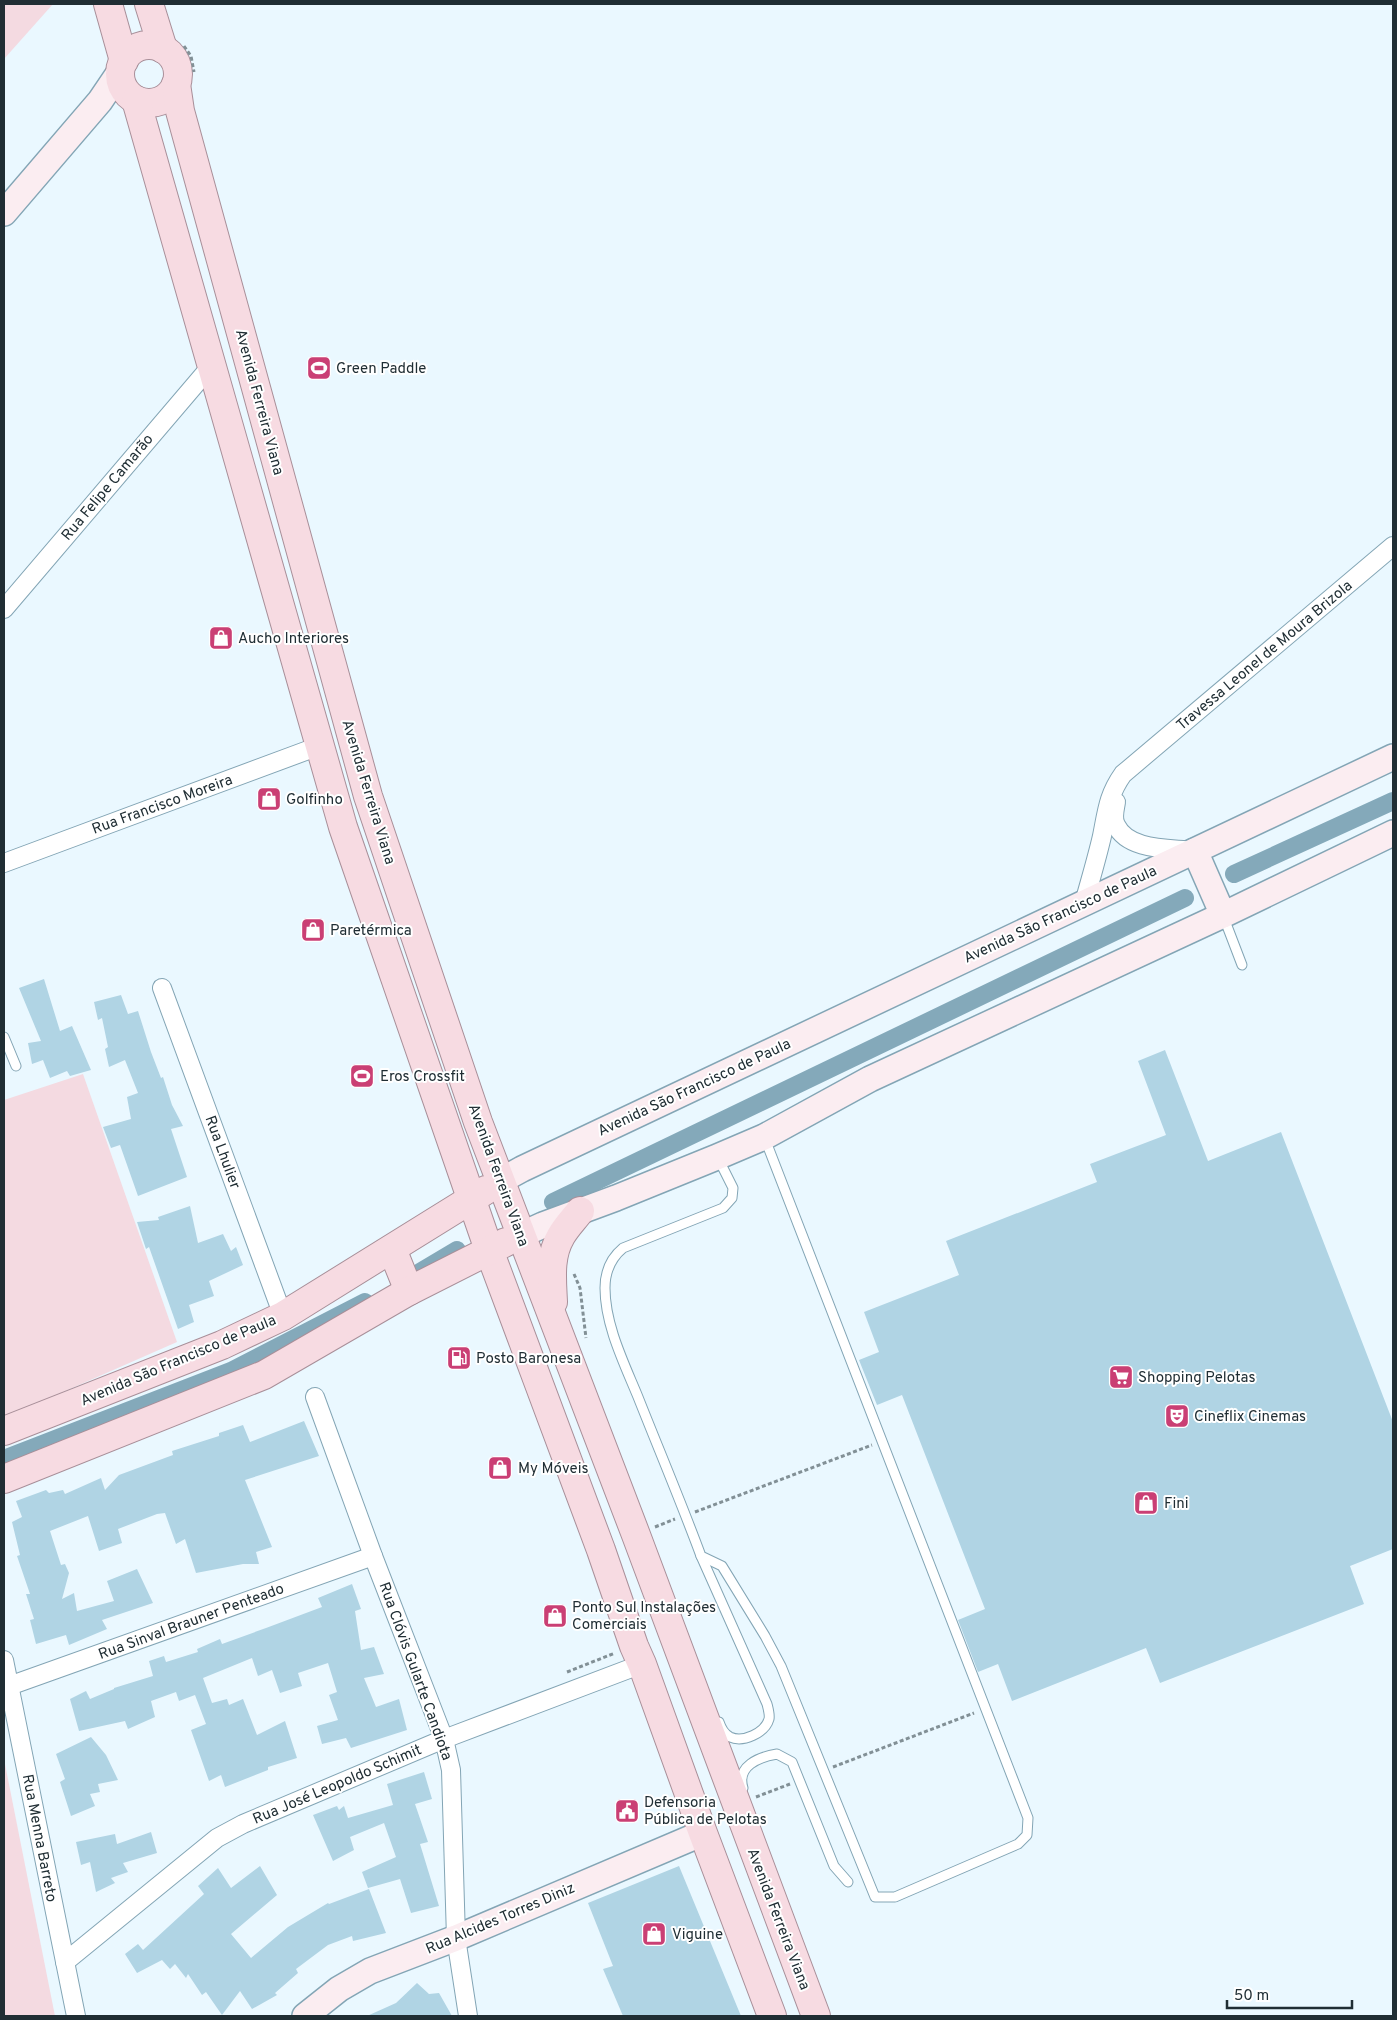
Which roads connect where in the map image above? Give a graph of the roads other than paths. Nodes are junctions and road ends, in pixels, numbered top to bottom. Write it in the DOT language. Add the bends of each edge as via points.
graph roads {
  1 [pos="108,4"];
  2 [pos="149,4"];
  3 [pos="163,49"];
  4 [pos="126,80"];
  5 [pos="176,84"];
  6 [pos="4,213"];
  7 [pos="211,366"];
  8 [pos="1393,546"];
  9 [pos="4,609"];
  10 [pos="319,746"];
  11 [pos="1393,757"];
  12 [pos="1133,763"];
  13 [pos="1393,833"];
  14 [pos="1198,859"];
  15 [pos="4,863"];
  16 [pos="1084,903"];
  17 [pos="1220,910"];
  18 [pos="1242,965"];
  19 [pos="162,988"];
  20 [pos="4,1037"];
  21 [pos="16,1066"];
  22 [pos="764,1137"];
  23 [pos="718,1158"];
  24 [pos="500,1182"];
  25 [pos="471,1199"];
  26 [pos="580,1211"];
  27 [pos="521,1235"];
  28 [pos="489,1250"];
  29 [pos="387,1252"];
  30 [pos="404,1294"];
  31 [pos="283,1316"];
  32 [pos="554,1320"];
  33 [pos="315,1397"];
  34 [pos="4,1431"];
  35 [pos="4,1479"];
  36 [pos="373,1556"];
  37 [pos="701,1556"];
  38 [pos="668,1625"];
  39 [pos="691,1649"];
  40 [pos="4,1660"];
  41 [pos="642,1664"];
  42 [pos="9,1686"];
  43 [pos="715,1712"];
  44 [pos="444,1739"];
  45 [pos="745,1794"];
  46 [pos="703,1833"];
  47 [pos="848,1882"];
  48 [pos="456,1938"];
  49 [pos="797,1942"];
  50 [pos="65,1962"];
  51 [pos="798,1971"];
  52 [pos="76,2016"];
  53 [pos="305,2016"];
  54 [pos="468,2016"];
  55 [pos="772,2016"];
  56 [pos="816,2016"];
  1 -- 4 [label="main road"];
  2 -- 3 [label="main road"];
  3 -- 4 [label="main road" via="147,46 131,52"];
  3 -- 5 [label="main road" via="177,68"];
  4 -- 5 [label="main road" via="152,103 167,97"];
  4 -- 6 [label="street" via="100,101"];
  4 -- 7 [label="main road"];
  5 -- 24 [label="main road, Avenida Ferreira Viana" via="182,120 368,796"];
  7 -- 9 [label="street, Rua Felipe Camarão"];
  7 -- 10 [label="main road"];
  8 -- 12 [label="street, Travessa Leonel de Moura Brizola"];
  10 -- 15 [label="street, Rua Francisco Moreira"];
  10 -- 25 [label="main road" via="343,827"];
  11 -- 14 [label="street, Avenida São Francisco de Paula"];
  12 -- 14 [label="street, Travessa Leonel de Moura Brizola" via="1116,803 1114,818 1120,832 1134,842"];
  12 -- 16 [label="street, Travessa Leonel de Moura Brizola" via="1111,793"];
  13 -- 17 [label="street"];
  14 -- 16 [label="street, Avenida São Francisco de Paula"];
  14 -- 17 [label="street"];
  16 -- 24 [label="street, Avenida São Francisco de Paula"];
  17 -- 18 [label="lane"];
  17 -- 22 [label="street" via="870,1079"];
  19 -- 31 [label="street, Rua Lhulier"];
  20 -- 21 [label="lane"];
  22 -- 23 [label="street"];
  22 -- 37 [label="lane" via="1028,1818 1027,1835 1018,1844 894,1897 874,1897 781,1666 722,1566"];
  23 -- 26 [label="street"];
  23 -- 37 [label="lane" via="733,1188 732,1198 724,1208 624,1248 614,1256 605,1287 617,1343"];
  24 -- 25 [label="main road, Avenida São Francisco de Paula"];
  24 -- 27 [label="main road, Avenida Ferreira Viana"];
  25 -- 28 [label="main road"];
  25 -- 29 [label="main road, Avenida São Francisco de Paula"];
  26 -- 27 [label="street"];
  26 -- 32 [label="main road" via="561,1236 555,1253 552,1272"];
  27 -- 28 [label="main road"];
  27 -- 32 [label="main road, Avenida Ferreira Viana"];
  28 -- 30 [label="main road"];
  28 -- 41 [label="main road"];
  29 -- 30 [label="main road"];
  29 -- 31 [label="main road, Avenida São Francisco de Paula"];
  30 -- 35 [label="main road" via="264,1375"];
  31 -- 34 [label="main road, Avenida São Francisco de Paula" via="222,1345"];
  32 -- 38 [label="main road, Avenida Ferreira Viana"];
  33 -- 36 [label="street, Rua Clóvis Gularte Candiota"];
  36 -- 42 [label="street, Rua Sinval Brauner Penteado"];
  36 -- 44 [label="street, Rua Clóvis Gularte Candiota"];
  37 -- 43 [label="lane" via="767,1704 769,1718 757,1733 739,1740 722,1730"];
  38 -- 39 [label="lane"];
  38 -- 51 [label="main road, Avenida Ferreira Viana"];
  40 -- 42 [label="street, Rua Menna Barreto"];
  41 -- 44 [label="street, Rua José Leopoldo Schimit"];
  41 -- 46 [label="main road"];
  42 -- 50 [label="street, Rua Menna Barreto"];
  44 -- 48 [label="street, Rua Clóvis Gularte Candiota" via="451,1770"];
  44 -- 50 [label="street, Rua José Leopoldo Schimit" via="243,1824 218,1838"];
  45 -- 47 [label="lane" via="742,1785 745,1768 762,1757 777,1754 792,1762 834,1866"];
  46 -- 48 [label="street, Rua Alcides Torres Diniz"];
  46 -- 55 [label="main road"];
  48 -- 53 [label="street, Rua Alcides Torres Diniz" via="370,1971 339,1989"];
  48 -- 54 [label="street, Rua Clóvis Gularte Candiota"];
  49 -- 51 [label="lane"];
  50 -- 52 [label="street, Rua Menna Barreto"];
  51 -- 56 [label="main road, Avenida Ferreira Viana"];
}
